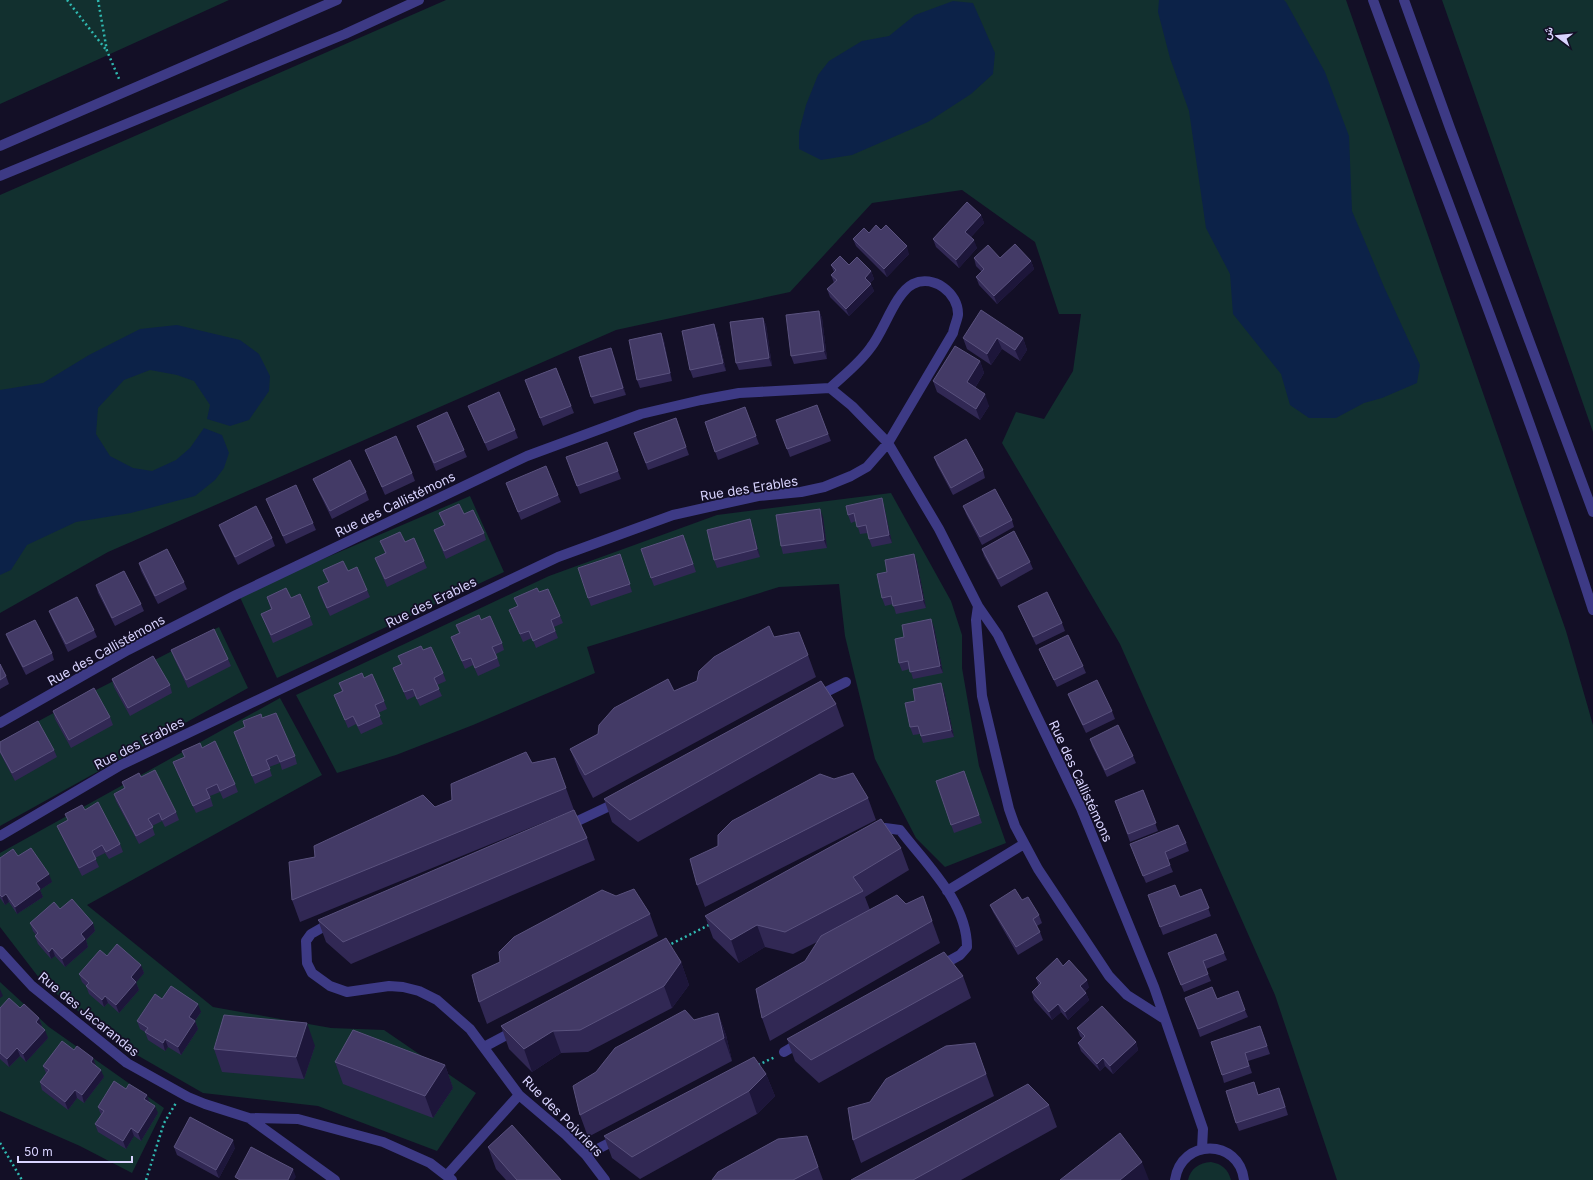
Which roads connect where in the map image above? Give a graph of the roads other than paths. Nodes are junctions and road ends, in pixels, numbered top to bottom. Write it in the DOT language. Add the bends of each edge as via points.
graph roads {
  1 [pos="337,0"];
  2 [pos="419,0"];
  3 [pos="1374,0"];
  4 [pos="1404,0"];
  5 [pos="0,146"];
  6 [pos="0,176"];
  7 [pos="830,388"];
  8 [pos="888,443"];
  9 [pos="1593,512"];
  10 [pos="978,606"];
  11 [pos="1593,610"];
  12 [pos="846,682"];
  13 [pos="805,703"];
  14 [pos="0,723"];
  15 [pos="624,798"];
  16 [pos="560,829"];
  17 [pos="0,836"];
  18 [pos="864,840"];
  19 [pos="1024,844"];
  20 [pos="947,891"];
  21 [pos="340,919"];
  22 [pos="0,951"];
  23 [pos="933,970"];
  24 [pos="1163,1018"];
  25 [pos="525,1025"];
  26 [pos="811,1037"];
  27 [pos="484,1047"];
  28 [pos="784,1052"];
  29 [pos="519,1095"];
  30 [pos="249,1118"];
  31 [pos="628,1133"];
  32 [pos="1202,1149"];
  33 [pos="586,1155"];
  34 [pos="449,1178"];
  35 [pos="335,1180"];
  36 [pos="605,1180"];
  37 [pos="1175,1180"];
  38 [pos="1244,1180"];
  1 -- 5 [label="street"];
  2 -- 6 [label="street"];
  3 -- 11 [label="street" via="1500,342 1566,526"];
  4 -- 9 [label="street"];
  7 -- 8 [label="street, Rue des Callistémons" via="852,406"];
  7 -- 8 [label="street" via="872,347 904,291 914,284 928,281 947,289 957,311 953,333"];
  7 -- 14 [label="street, Rue des Callistémons" via="739,393 701,400 642,414 527,456 236,595 128,650"];
  8 -- 10 [label="street, Rue des Callistémons" via="939,529"];
  8 -- 17 [label="street, Rue des Erables" via="867,467 824,488 758,496 673,515 558,557 121,765"];
  10 -- 19 [label="street" via="977,643 982,696 1009,809"];
  10 -- 24 [label="street, Rue des Callistémons" via="998,635 1081,808 1154,987"];
  12 -- 13 [label="street"];
  15 -- 16 [label="street"];
  18 -- 20 [label="street" via="885,828 900,830"];
  19 -- 20 [label="street"];
  19 -- 24 [label="street" via="1109,976 1127,995"];
  20 -- 23 [label="street" via="965,924 967,947 960,956"];
  21 -- 27 [label="street, Rue des Poivriers" via="321,927 306,941 308,963 312,973 321,981 347,992 389,986 419,991 450,1010 470,1028"];
  22 -- 30 [label="street, Rue des Jacarandas" via="32,986 127,1063 181,1093"];
  24 -- 32 [label="street, Rue des Callistémons" via="1203,1130"];
  25 -- 27 [label="street"];
  26 -- 28 [label="street"];
  27 -- 29 [label="street, Rue des Poivriers"];
  29 -- 33 [label="street, Rue des Poivriers"];
  29 -- 34 [label="street"];
  30 -- 34 [label="street" via="298,1119 383,1142 430,1163"];
  30 -- 35 [label="street, Rue des Jacarandas"];
  31 -- 33 [label="street"];
  32 -- 37 [label="street" via="1184,1160"];
  32 -- 38 [label="street" via="1219,1150 1229,1154 1240,1167"];
  33 -- 36 [label="street, Rue des Poivriers"];
}
